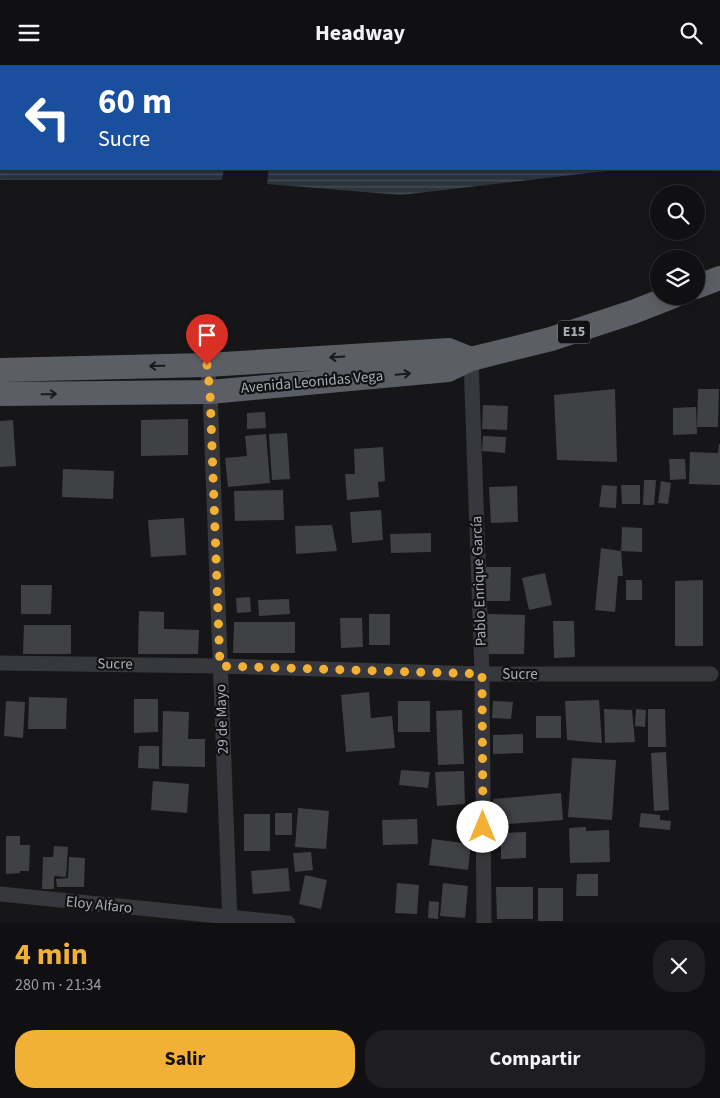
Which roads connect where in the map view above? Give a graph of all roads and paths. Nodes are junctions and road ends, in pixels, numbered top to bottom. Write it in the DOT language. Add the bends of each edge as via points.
graph roads {
  1 [pos="720,278"];
  2 [pos="705,284"];
  3 [pos="651,305"];
  4 [pos="471,359"];
  5 [pos="207,365"];
  6 [pos="0,370"];
  7 [pos="210,392"];
  8 [pos="0,395"];
  9 [pos="0,663"];
  10 [pos="220,666"];
  11 [pos="482,674"];
  12 [pos="711,674"];
  13 [pos="0,895"];
  14 [pos="229,920"];
  15 [pos="288,923"];
  16 [pos="484,923"];
  1 -- 2 [label="highway"];
  3 -- 4 [label="highway, Avenida Leonidas Vega / E15" via="551,339"];
  4 -- 5 [label="highway, Avenida Leonidas Vega, one-way" via="449,350"];
  7 -- 4 [label="highway, Avenida Leonidas Vega / E15, one-way" via="448,370"];
  4 -- 11 [label="street, Pablo Enrique García"];
  5 -- 6 [label="highway, Avenida Leonidas Vega, one-way"];
  5 -- 7 [label="street, 29 de Mayo"];
  8 -- 7 [label="highway, Avenida Leonidas Vega / E15, one-way"];
  7 -- 10 [label="street, 29 de Mayo"];
  9 -- 10 [label="street, Sucre"];
  10 -- 11 [label="street, Sucre"];
  10 -- 14 [label="street, 29 de Mayo"];
  11 -- 12 [label="street, Sucre"];
  11 -- 16 [label="street, Pablo Enrique García"];
  13 -- 14 [label="street, Eloy Alfaro"];
  14 -- 15 [label="street, Eloy Alfaro"];
}
